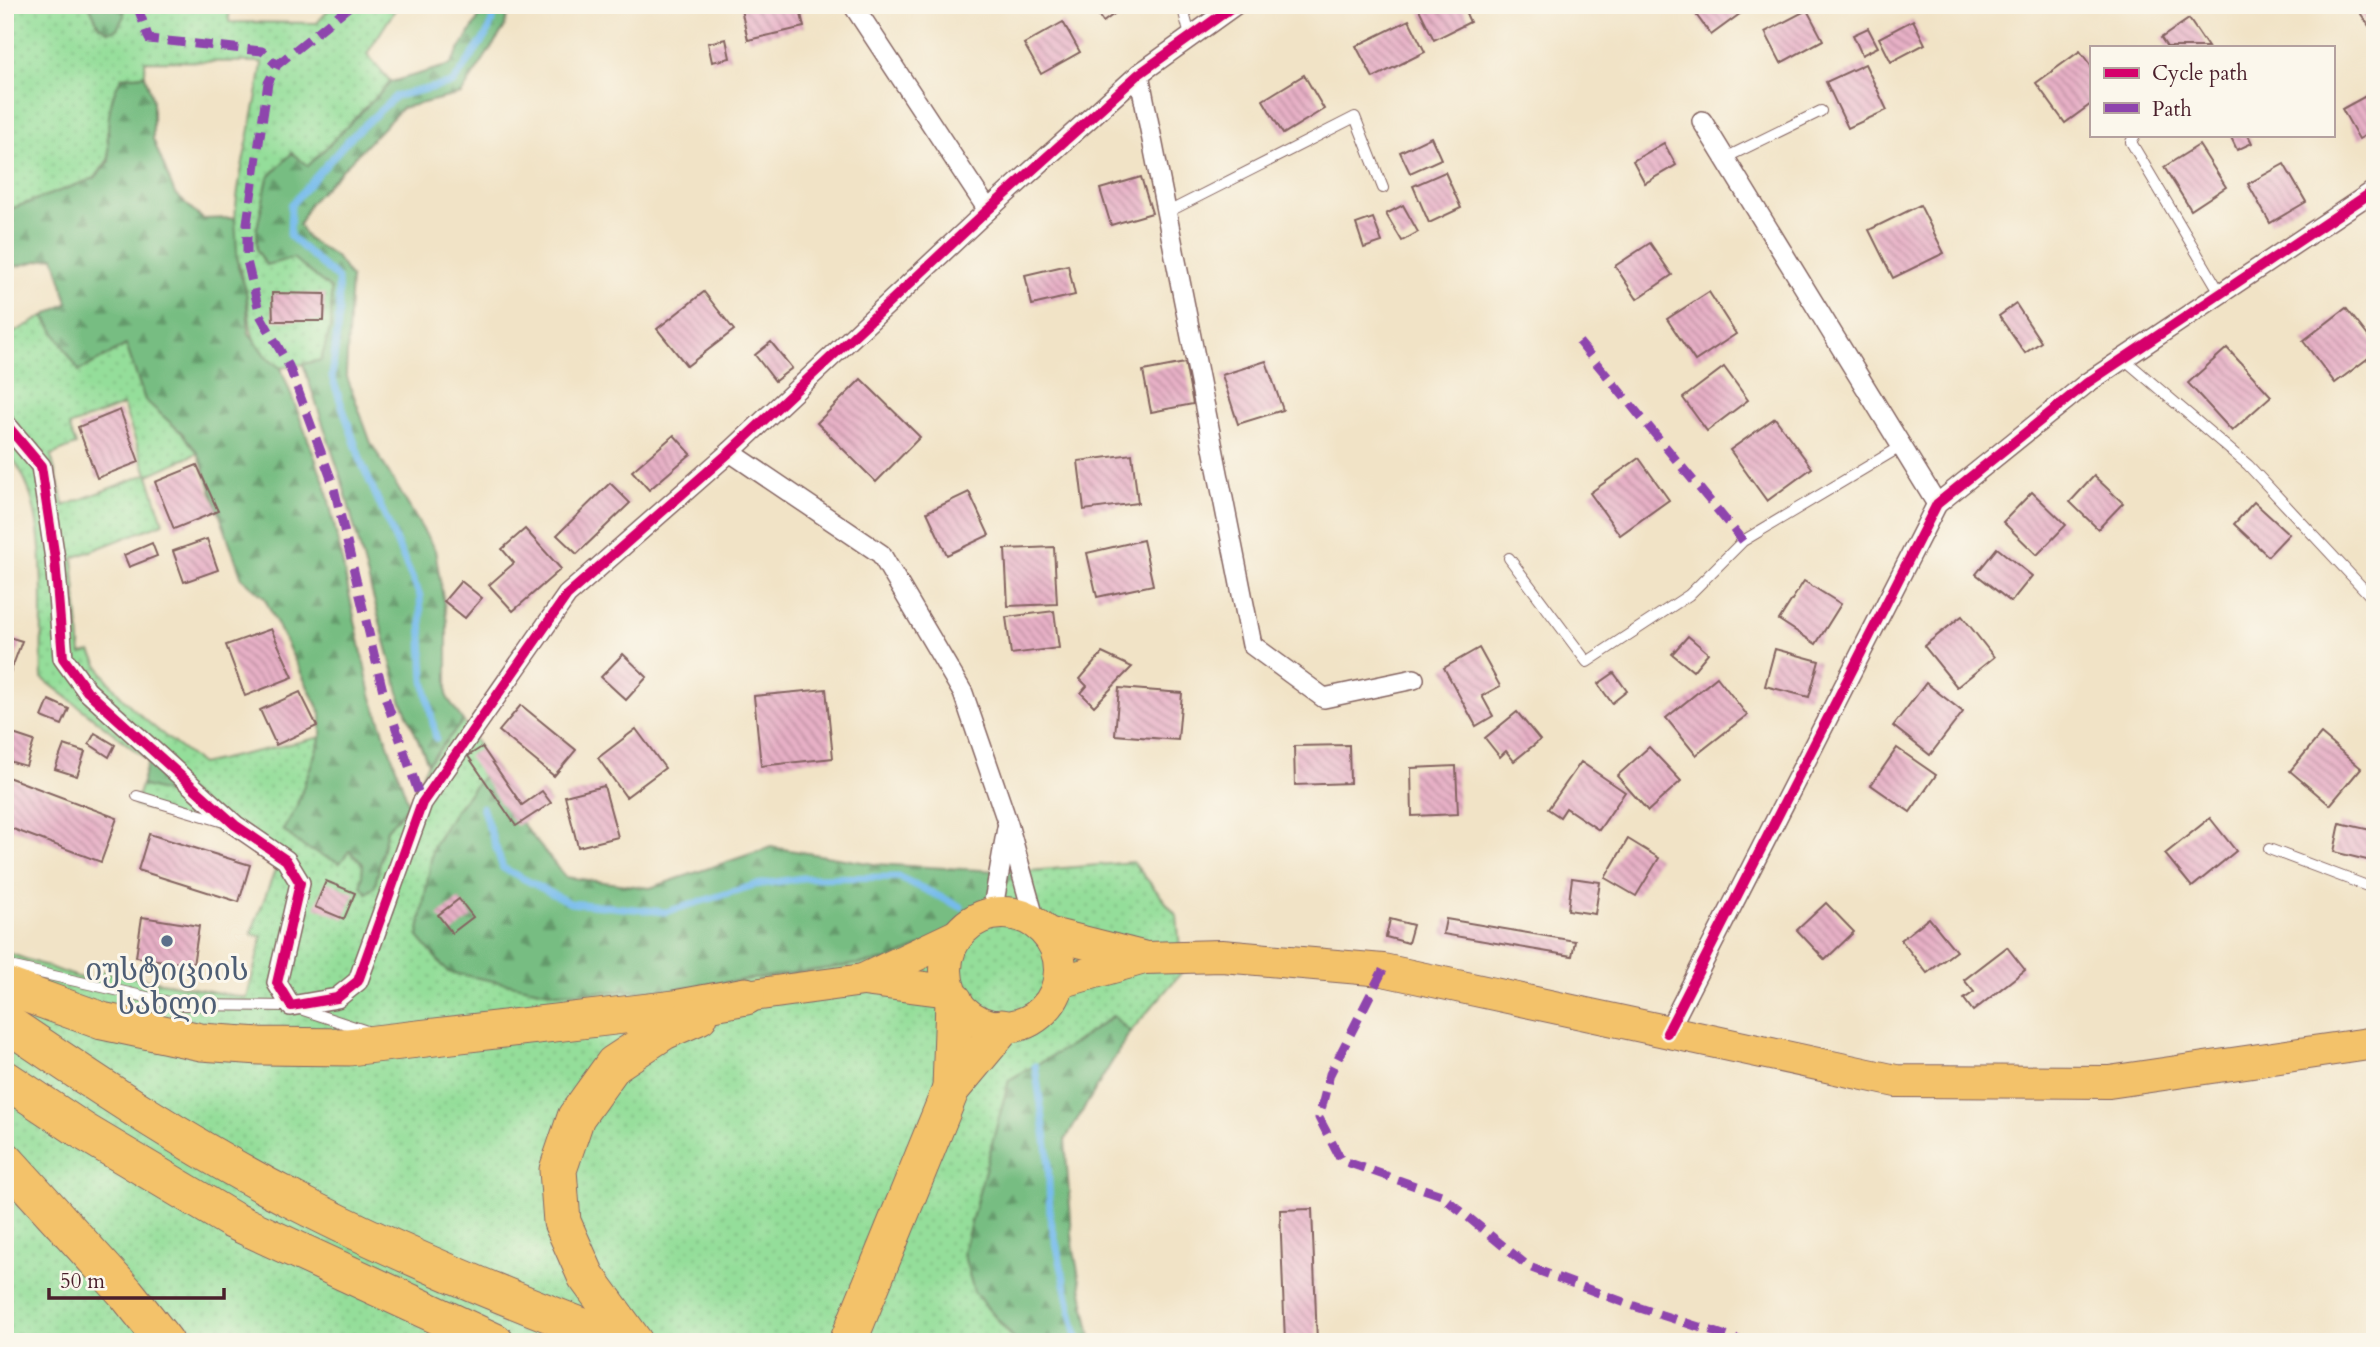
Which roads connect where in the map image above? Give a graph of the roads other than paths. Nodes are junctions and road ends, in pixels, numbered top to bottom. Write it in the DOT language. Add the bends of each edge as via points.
graph roads {
  1 [pos="853,5"];
  2 [pos="1182,5"];
  3 [pos="1235,5"];
  4 [pos="1190,36"];
  5 [pos="1139,74"];
  6 [pos="1821,111"];
  7 [pos="1702,121"];
  8 [pos="2134,136"];
  9 [pos="1725,158"];
  10 [pos="1383,187"];
  11 [pos="2375,190"];
  12 [pos="988,210"];
  13 [pos="1166,213"];
  14 [pos="2221,293"];
  15 [pos="2124,359"];
  16 [pos="5,423"];
  17 [pos="1902,446"];
  18 [pos="730,452"];
  19 [pos="1937,504"];
  20 [pos="1509,558"];
  21 [pos="2375,601"];
  22 [pos="1413,679"];
  23 [pos="137,796"];
  24 [pos="1008,824"];
  25 [pos="235,825"];
  26 [pos="2269,849"];
  27 [pos="2375,889"];
  28 [pos="992,914"];
  29 [pos="1041,927"];
  30 [pos="956,936"];
  31 [pos="1144,958"];
  32 [pos="5,965"];
  33 [pos="863,980"];
  34 [pos="1060,982"];
  35 [pos="5,986"];
  36 [pos="746,996"];
  37 [pos="952,996"];
  38 [pos="291,1006"];
  39 [pos="5,1023"];
  40 [pos="1002,1028"];
  41 [pos="1667,1033"];
  42 [pos="398,1041"];
  43 [pos="2375,1043"];
  44 [pos="5,1079"];
  45 [pos="951,1088"];
  46 [pos="5,1160"];
  47 [pos="165,1342"];
  48 [pos="495,1342"];
  49 [pos="622,1342"];
  50 [pos="634,1342"];
  51 [pos="848,1342"];
  1 -- 12 [label="street"];
  2 -- 4 [label="lane"];
  3 -- 4 [label="street"];
  4 -- 5 [label="street"];
  5 -- 12 [label="street"];
  5 -- 13 [label="street"];
  6 -- 9 [label="lane"];
  7 -- 9 [label="street"];
  8 -- 14 [label="lane" via="2131,142"];
  9 -- 17 [label="street"];
  10 -- 13 [label="lane" via="1355,117"];
  11 -- 14 [label="street"];
  12 -- 18 [label="street"];
  13 -- 22 [label="street" via="1252,645 1324,698"];
  14 -- 15 [label="street"];
  15 -- 19 [label="street" via="2087,383"];
  15 -- 21 [label="lane" via="2248,465"];
  16 -- 25 [label="street" via="41,466 63,658 87,691"];
  17 -- 19 [label="street"];
  17 -- 20 [label="lane" via="1743,541 1689,595 1587,663"];
  18 -- 24 [label="street" via="881,554 963,693"];
  18 -- 38 [label="street" via="567,595 422,803 358,981 337,998"];
  19 -- 41 [label="street"];
  23 -- 25 [label="lane"];
  24 -- 28 [label="street"];
  24 -- 29 [label="street"];
  25 -- 38 [label="street" via="286,860 300,883 277,983"];
  26 -- 27 [label="lane"];
  28 -- 29 [label="main road" via="1014,913"];
  28 -- 30 [label="main road" via="972,921"];
  29 -- 31 [label="main road"];
  29 -- 34 [label="main road" via="1059,956"];
  30 -- 33 [label="main road"];
  30 -- 37 [label="main road" via="946,963"];
  31 -- 34 [label="main road"];
  31 -- 41 [label="main road" via="1222,956 1383,970"];
  32 -- 38 [label="lane" via="182,1005"];
  33 -- 36 [label="main road"];
  33 -- 37 [label="main road"];
  34 -- 40 [label="main road" via="1056,995 1039,1015 1028,1023"];
  35 -- 42 [label="highway" via="102,1021 201,1042 349,1047"];
  36 -- 42 [label="highway" via="675,1009"];
  36 -- 50 [label="highway" via="664,1031 614,1064 576,1118 558,1170 562,1222 586,1276"];
  37 -- 40 [label="main road" via="975,1021"];
  37 -- 45 [label="highway"];
  38 -- 42 [label="lane"];
  39 -- 49 [label="highway" via="132,1109 295,1201 522,1304"];
  40 -- 45 [label="highway"];
  41 -- 43 [label="main road" via="1896,1081 2109,1082"];
  44 -- 48 [label="highway" via="232,1220"];
  45 -- 51 [label="highway"];
  46 -- 47 [label="highway"];
}
